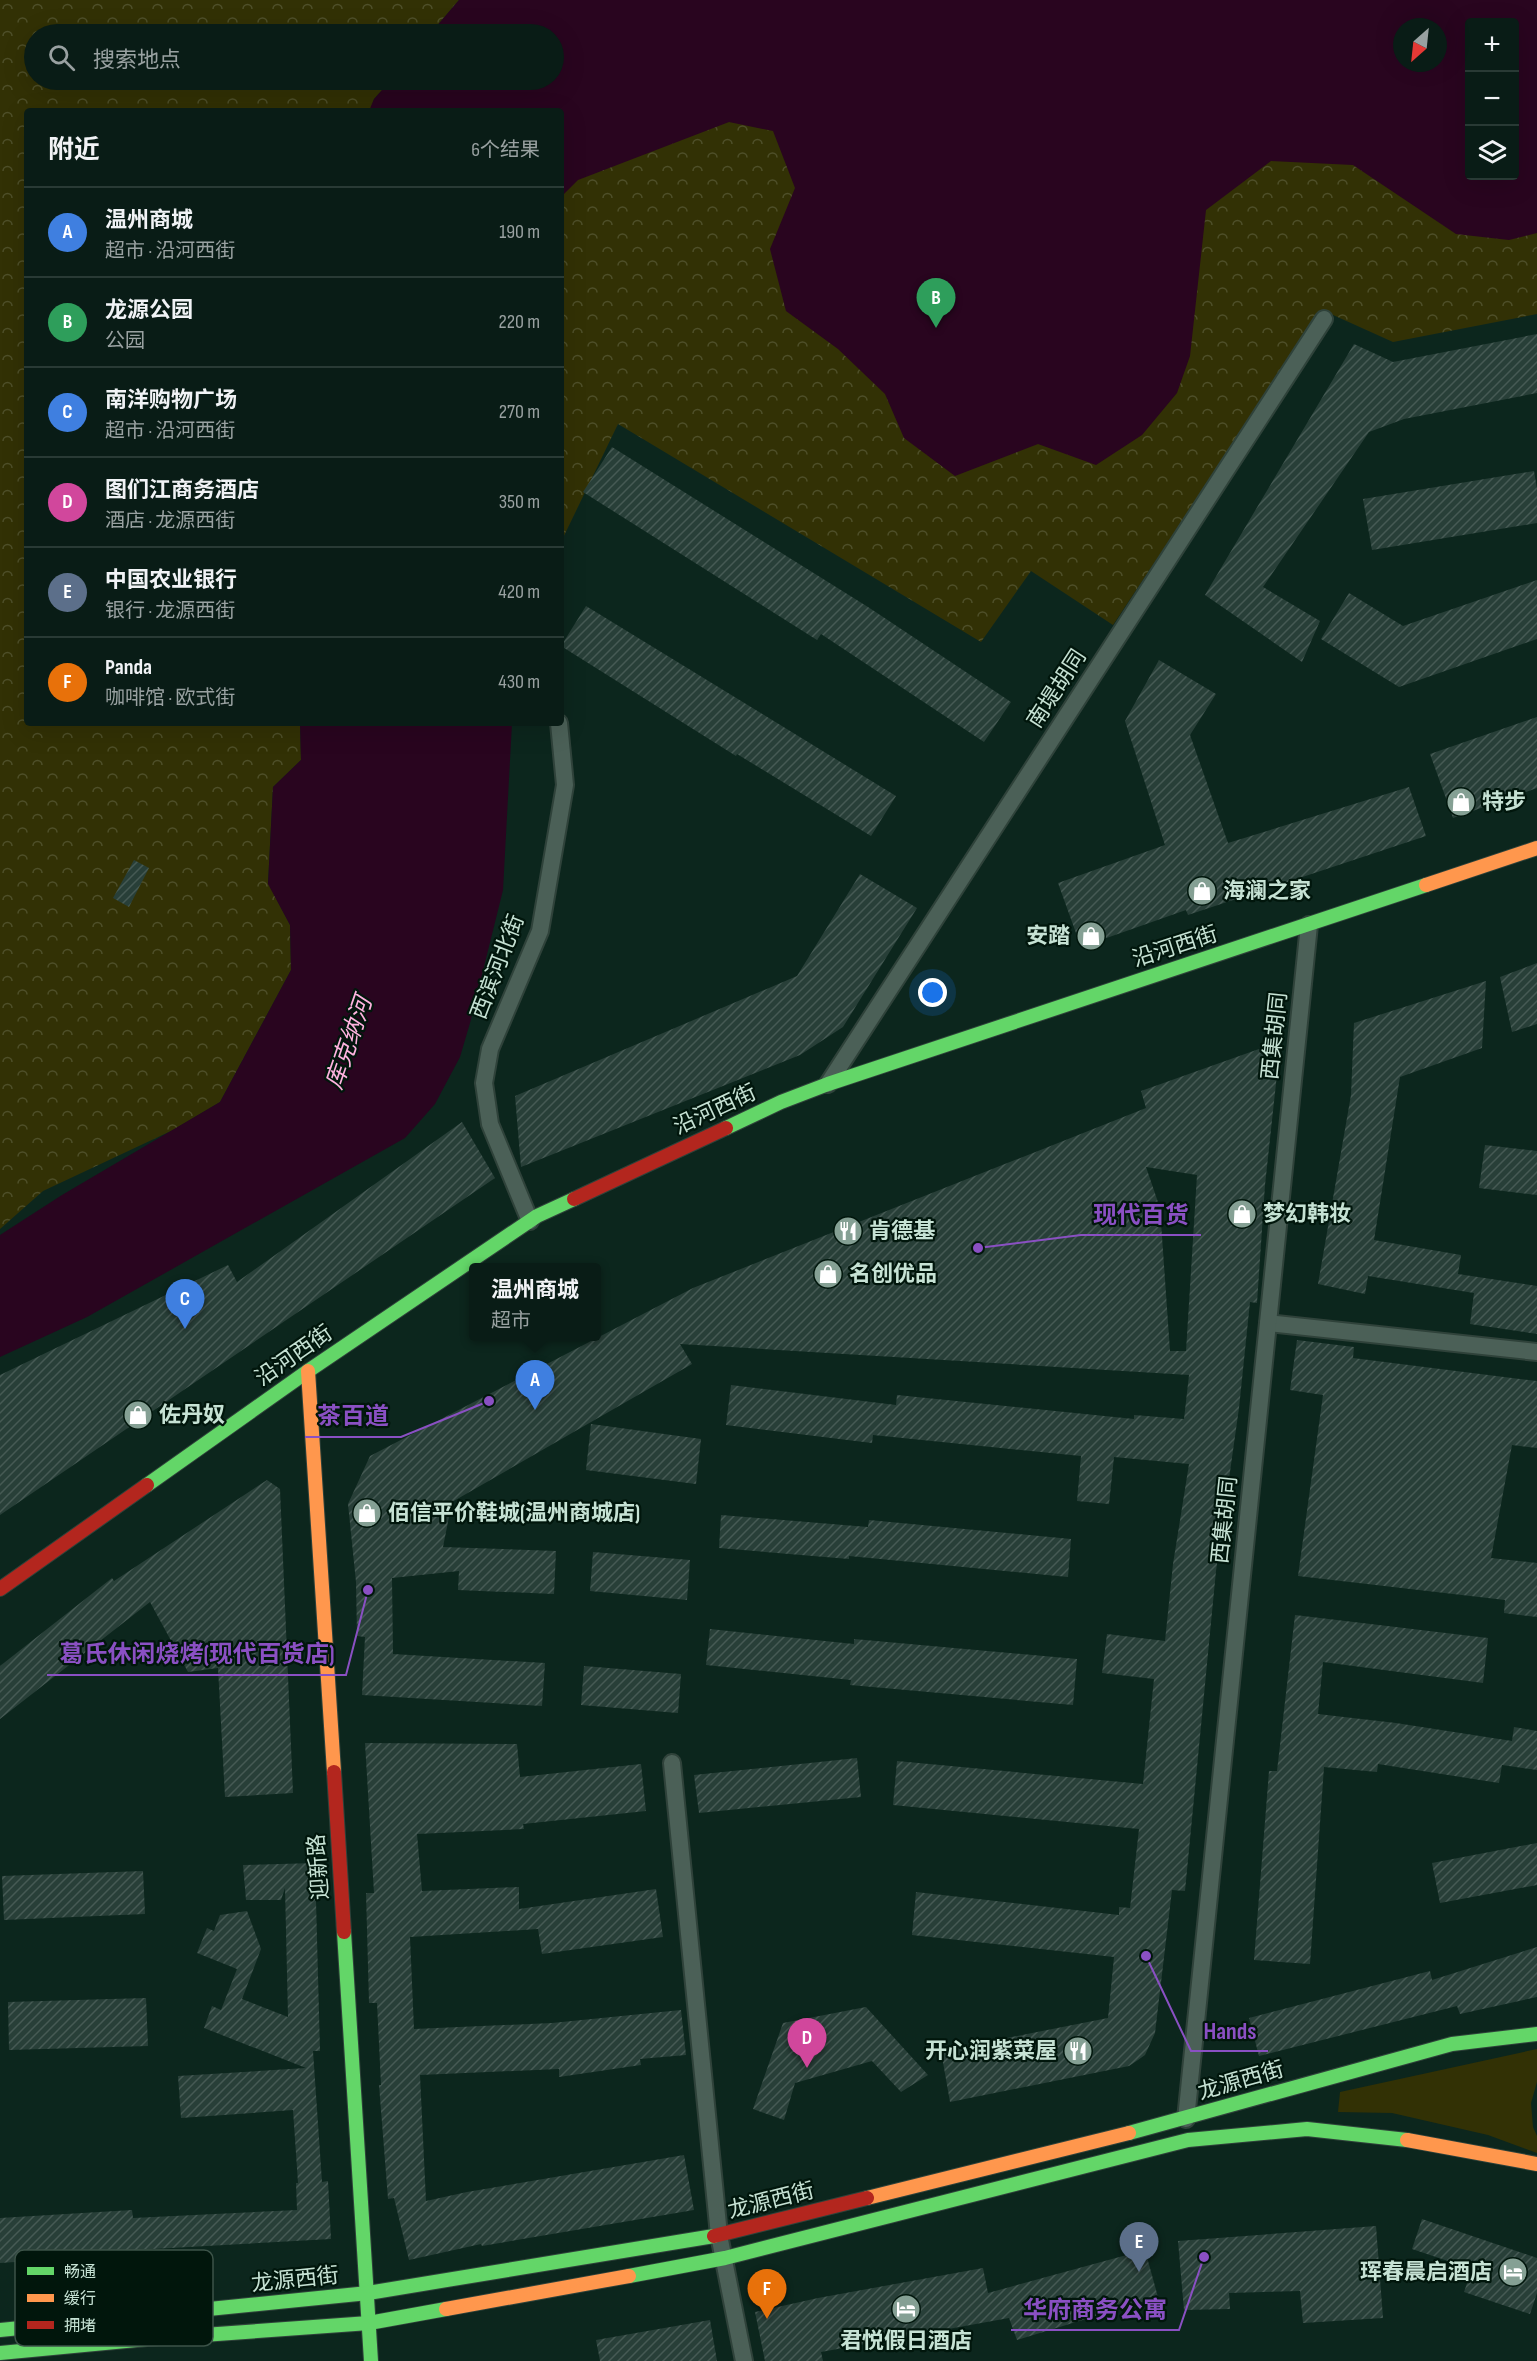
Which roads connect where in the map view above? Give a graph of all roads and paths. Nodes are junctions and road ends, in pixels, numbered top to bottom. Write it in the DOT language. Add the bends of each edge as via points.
graph roads {
  1 [pos="1324,319"];
  2 [pos="559,726"];
  3 [pos="1537,848"];
  4 [pos="1309,925"];
  5 [pos="828,1084"];
  6 [pos="530,1221"];
  7 [pos="1268,1323"];
  8 [pos="1537,1352"];
  9 [pos="308,1371"];
  10 [pos="0,1589"];
  11 [pos="672,1763"];
  12 [pos="1537,2034"];
  13 [pos="1186,2119"];
  14 [pos="1491,2154"];
  15 [pos="1537,2164"];
  16 [pos="1537,2177"];
  17 [pos="719,2235"];
  18 [pos="725,2258"];
  19 [pos="368,2293"];
  20 [pos="213,2309"];
  21 [pos="369,2323"];
  22 [pos="15,2328"];
  23 [pos="0,2330"];
  24 [pos="213,2336"];
  25 [pos="86,2346"];
  26 [pos="0,2353"];
  27 [pos="371,2361"];
  28 [pos="744,2361"];
  1 -- 5 [label="street, 南堤胡同"];
  2 -- 6 [label="street, 西滨河北街" via="566,785 540,931 490,1049 484,1083 490,1124"];
  3 -- 4 [label="main road, 沿河西街"];
  4 -- 5 [label="main road, 沿河西街"];
  4 -- 7 [label="street, 西集胡同"];
  5 -- 6 [label="main road, 沿河西街" via="781,1102"];
  6 -- 9 [label="main road, 沿河西街"];
  7 -- 8 [label="street"];
  7 -- 13 [label="street, 西集胡同"];
  9 -- 10 [label="main road, 沿河西街"];
  9 -- 19 [label="main road, 迎新路"];
  11 -- 17 [label="street"];
  12 -- 13 [label="main road, 龙源西街" via="1452,2044"];
  13 -- 17 [label="main road, 龙源西街"];
  14 -- 15 [label="main road, 龙源西街"];
  14 -- 16 [label="main road"];
  14 -- 18 [label="main road, 龙源西街" via="1307,2129 1188,2140"];
  17 -- 18 [label="street"];
  17 -- 19 [label="main road, 龙源西街"];
  18 -- 21 [label="main road, 龙源西街"];
  18 -- 28 [label="street"];
  19 -- 20 [label="main road, 龙源西街"];
  19 -- 21 [label="main road, 迎新路"];
  21 -- 24 [label="main road, 龙源西街"];
  21 -- 27 [label="main road, 迎新路"];
  22 -- 23 [label="main road, 龙源西街"];
  25 -- 26 [label="main road, 龙源西街"];
}
